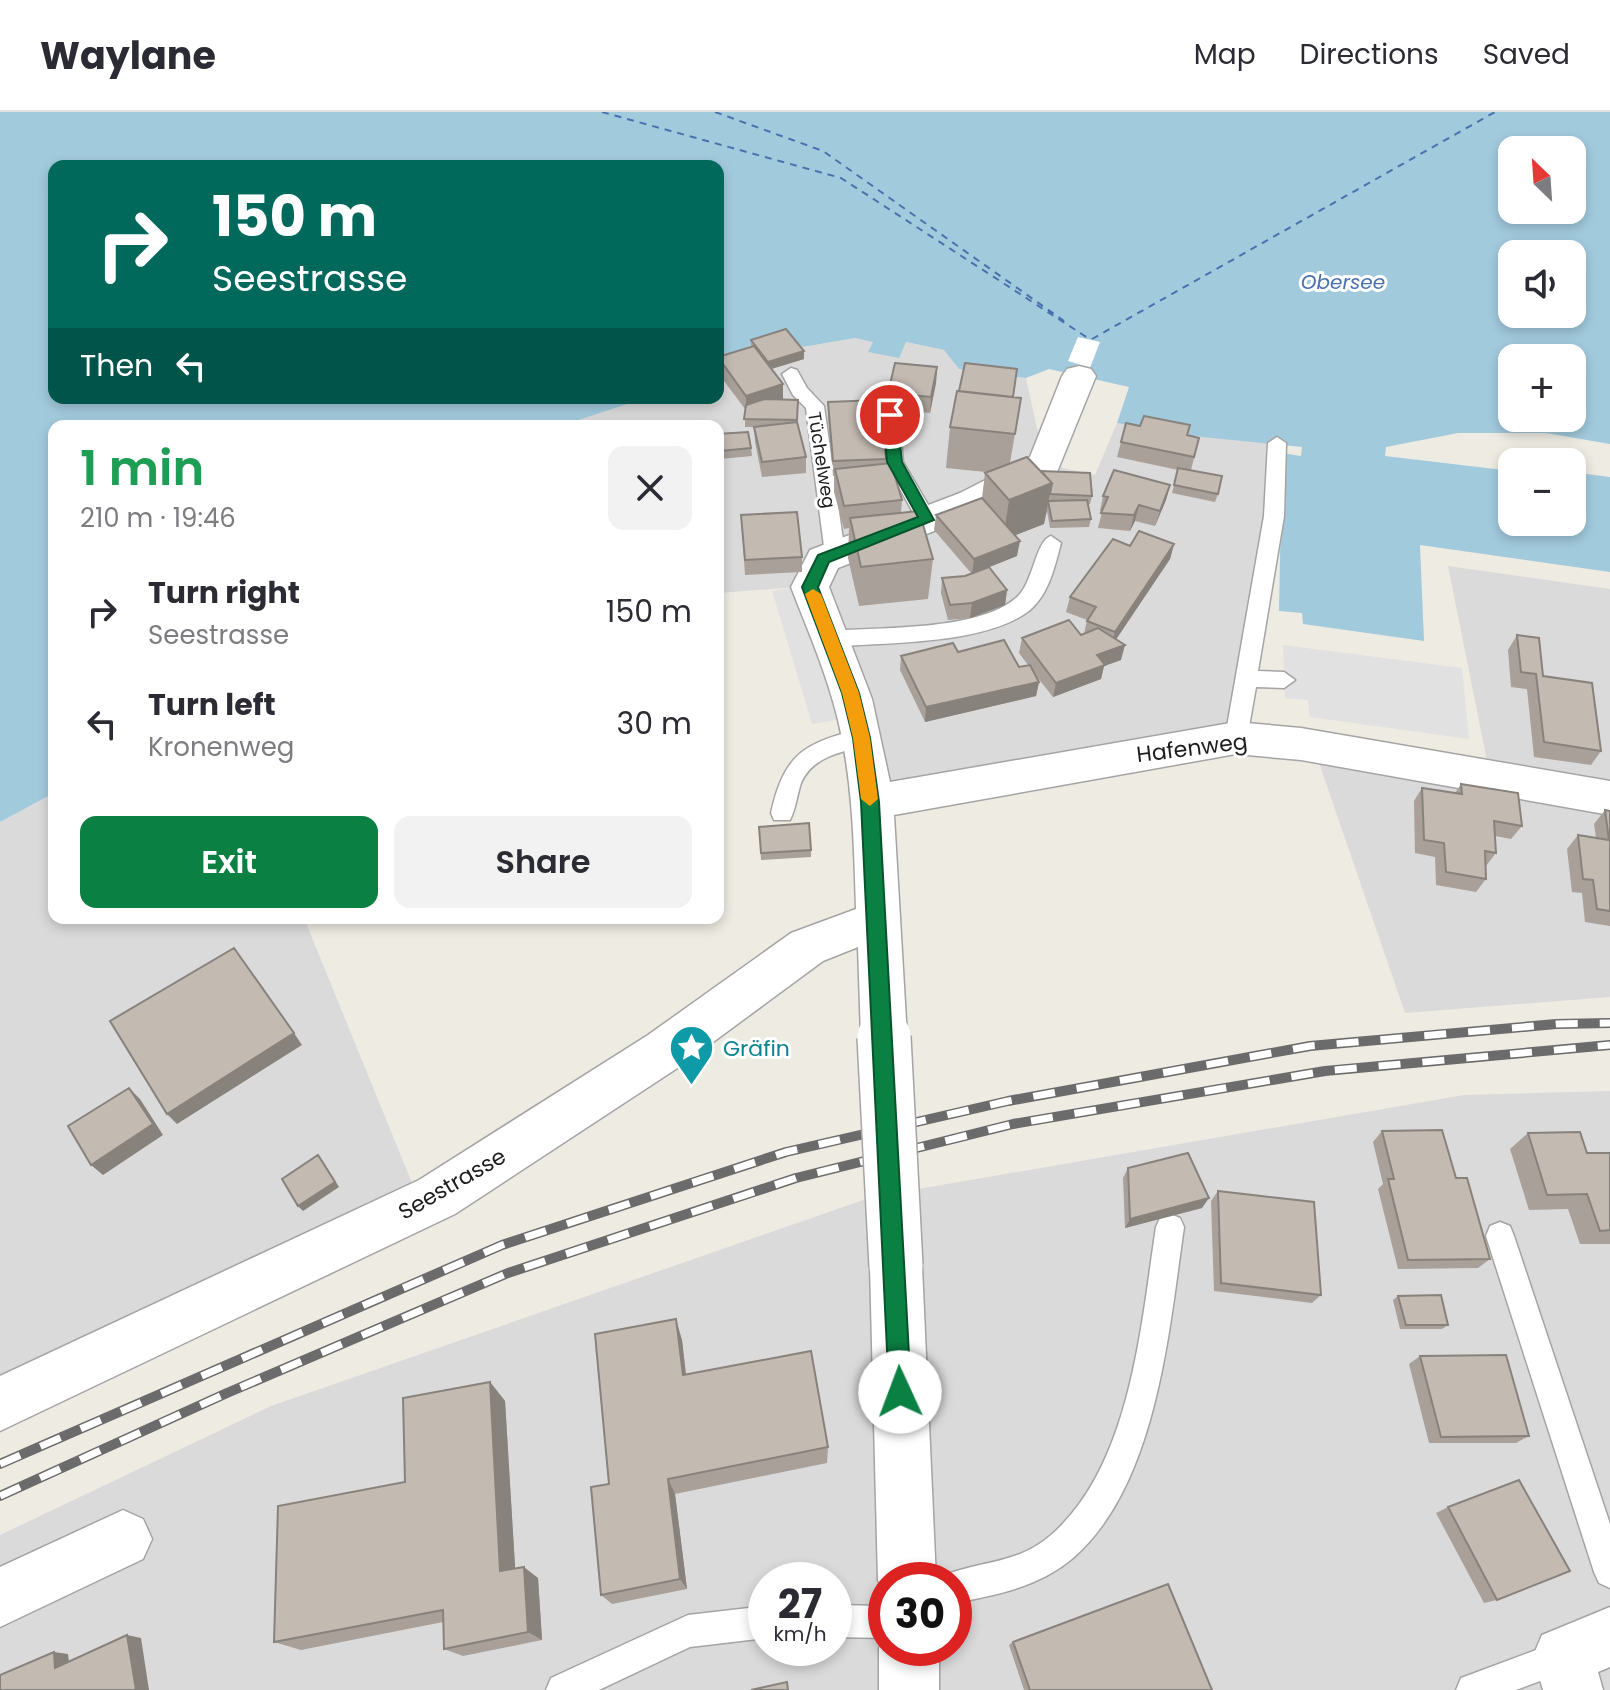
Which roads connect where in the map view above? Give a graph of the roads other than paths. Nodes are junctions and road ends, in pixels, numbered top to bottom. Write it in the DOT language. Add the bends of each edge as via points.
graph roads {
  1 [pos="791,374"];
  2 [pos="1079,376"];
  3 [pos="890,415"];
  4 [pos="1277,443"];
  5 [pos="927,520"];
  6 [pos="1051,543"];
  7 [pos="835,554"];
  8 [pos="830,639"];
  9 [pos="1247,678"];
  10 [pos="1284,680"];
  11 [pos="862,738"];
  12 [pos="1236,738"];
  13 [pos="1610,798"];
  14 [pos="870,802"];
  15 [pos="782,813"];
  16 [pos="877,920"];
  17 [pos="1170,1227"];
  18 [pos="1500,1236"];
  19 [pos="0,1404"];
  20 [pos="123,1539"];
  21 [pos="906,1562"];
  22 [pos="1610,1572"];
  23 [pos="972,1585"];
  24 [pos="0,1598"];
  25 [pos="748,1624"];
  26 [pos="1582,1661"];
  27 [pos="909,1666"];
  28 [pos="563,1690"];
  29 [pos="909,1690"];
  30 [pos="1473,1690"];
  1 -- 7 [label="lane, Tüchelweg" via="815,406"];
  2 -- 5 [label="street" via="1045,464"];
  3 -- 5 [label="lane" via="894,462"];
  4 -- 9 [label="lane" via="1274,516 1261,555"];
  5 -- 7 [label="street"];
  6 -- 8 [label="lane" via="1041,581 1022,605 994,619"];
  7 -- 8 [label="street" via="823,559 810,587"];
  8 -- 11 [label="street"];
  9 -- 10 [label="lane"];
  9 -- 12 [label="lane"];
  11 -- 14 [label="street"];
  11 -- 15 [label="lane" via="821,747 804,761 787,788"];
  12 -- 13 [label="street, Hafenweg" via="1301,744"];
  12 -- 14 [label="street, Hafenweg"];
  14 -- 16 [label="street"];
  16 -- 19 [label="street, Seestrasse" via="807,947 665,1050 437,1197"];
  16 -- 21 [label="street, bridge"];
  17 -- 23 [label="lane" via="1143,1397 1112,1485 1045,1561 1011,1580"];
  18 -- 22 [label="lane"];
  20 -- 24 [label="street"];
  25 -- 28 [label="lane" via="688,1631"];
  26 -- 30 [label="lane"];
  27 -- 29 [label="street"];
}
